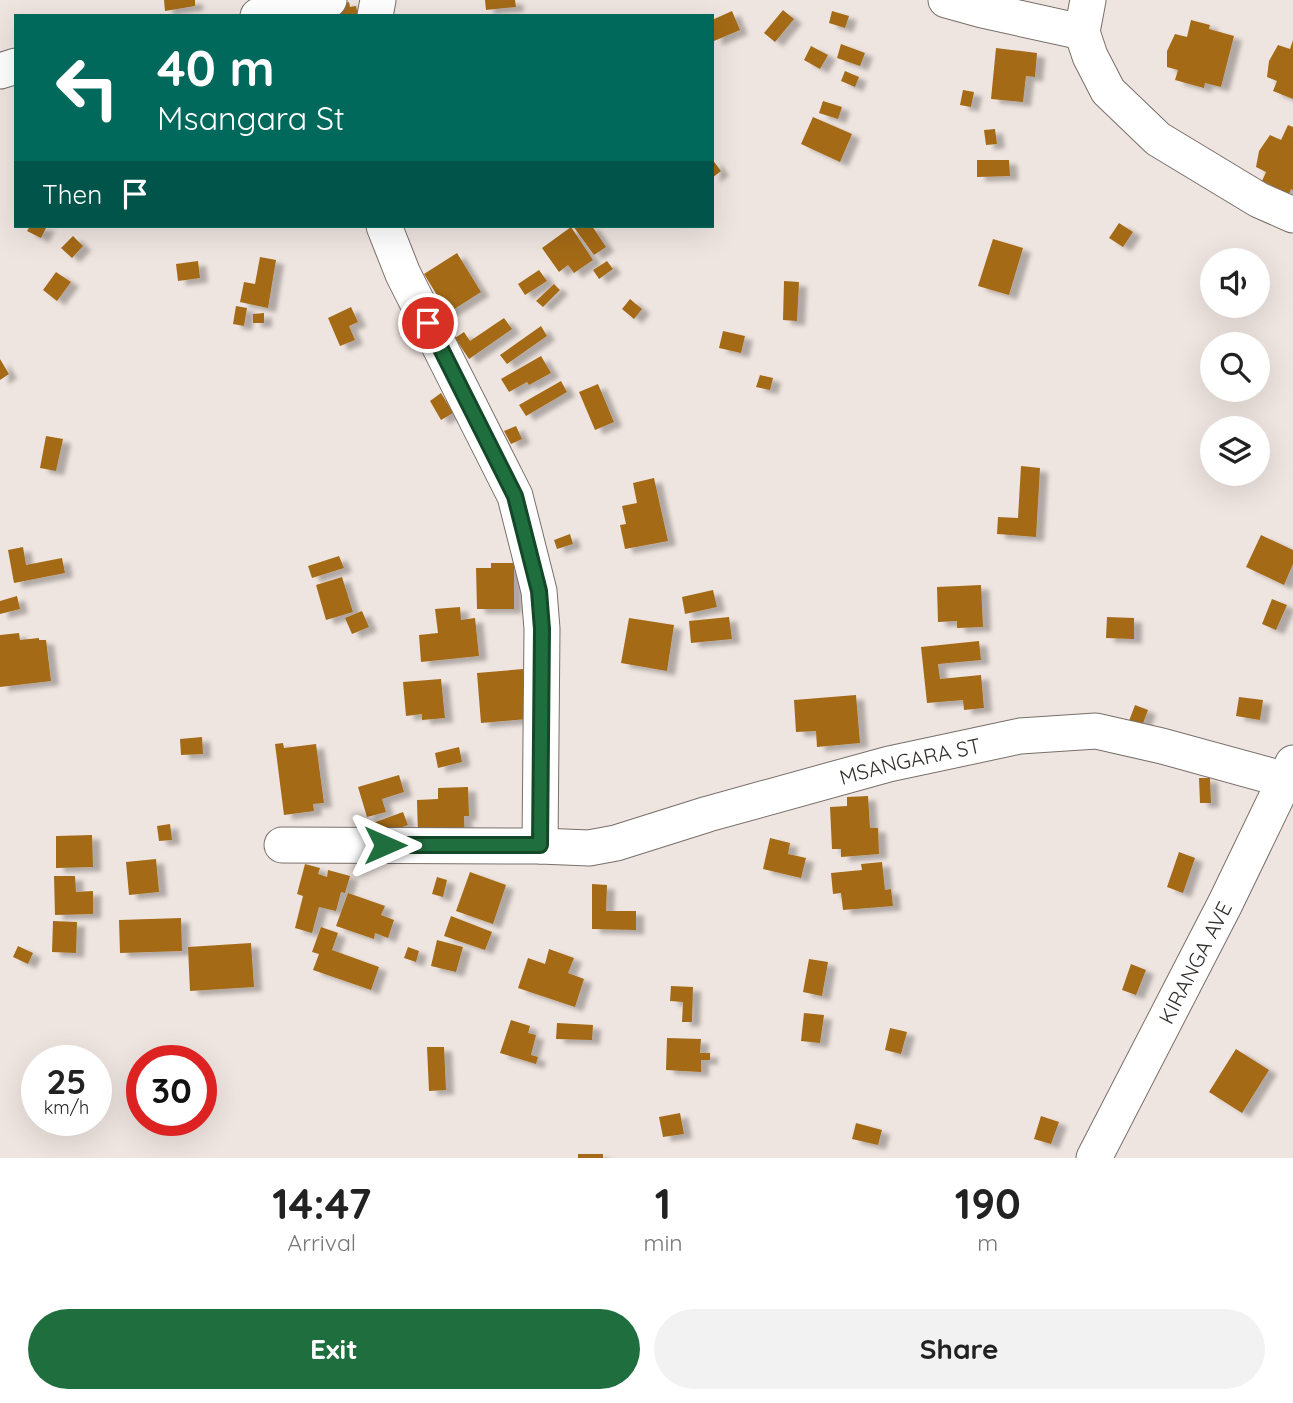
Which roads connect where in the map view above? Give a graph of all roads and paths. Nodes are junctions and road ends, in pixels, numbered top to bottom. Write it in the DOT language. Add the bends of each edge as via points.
graph roads {
  1 [pos="330,0"];
  2 [pos="946,0"];
  3 [pos="271,10"];
  4 [pos="1085,16"];
  5 [pos="1293,215"];
  6 [pos="385,228"];
  7 [pos="1290,775"];
  8 [pos="282,845"];
  9 [pos="540,845"];
  10 [pos="1094,1158"];
  1 -- 3 [label="street"];
  2 -- 4 [label="street" via="982,10"];
  4 -- 5 [label="street" via="1090,56 1108,92 1158,139 1259,200"];
  6 -- 9 [label="street" via="403,274 515,496 539,591"];
  7 -- 9 [label="street, MSANGARA ST" via="1096,731 1020,736 888,764 616,844 589,848"];
  7 -- 10 [label="street, KIRANGA AVE"];
  8 -- 9 [label="street, MSANGARA ST"];
}
